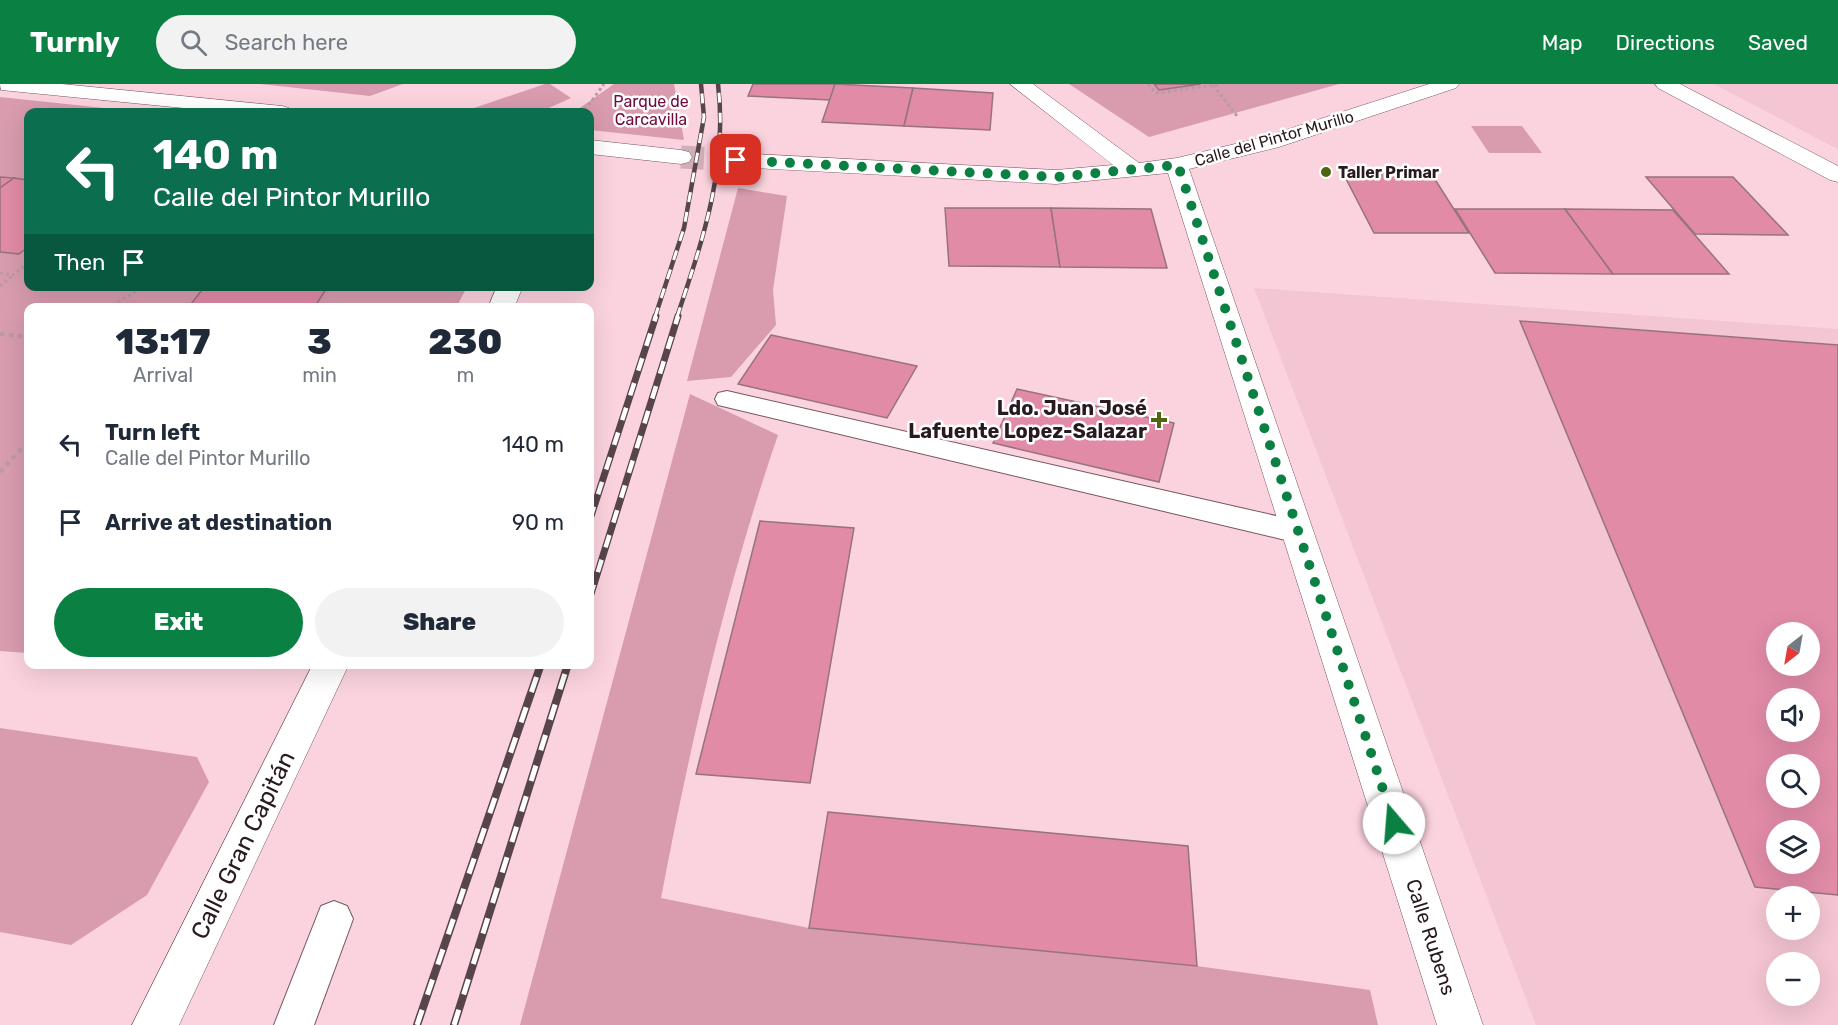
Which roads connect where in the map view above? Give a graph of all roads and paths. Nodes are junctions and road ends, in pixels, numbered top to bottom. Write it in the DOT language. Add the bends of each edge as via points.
graph roads {
  1 [pos="2,84"];
  2 [pos="190,84"];
  3 [pos="604,84"];
  4 [pos="1020,84"];
  5 [pos="1148,84"];
  6 [pos="1223,84"];
  7 [pos="1449,84"];
  8 [pos="1665,84"];
  9 [pos="133,92"];
  10 [pos="252,108"];
  11 [pos="586,108"];
  12 [pos="594,147"];
  13 [pos="681,157"];
  14 [pos="736,160"];
  15 [pos="1178,165"];
  16 [pos="1134,170"];
  17 [pos="1838,175"];
  18 [pos="24,266"];
  19 [pos="0,273"];
  20 [pos="13,275"];
  21 [pos="0,286"];
  22 [pos="136,291"];
  23 [pos="116,303"];
  24 [pos="0,334"];
  25 [pos="24,337"];
  26 [pos="727,399"];
  27 [pos="24,446"];
  28 [pos="0,472"];
  29 [pos="1298,532"];
  30 [pos="329,669"];
  31 [pos="334,919"];
  32 [pos="155,1025"];
  33 [pos="294,1025"];
  34 [pos="1460,1025"];
  1 -- 9 [label="street"];
  2 -- 9 [label="street"];
  3 -- 11 [label="path"];
  4 -- 16 [label="street"];
  5 -- 6 [label="path" via="1156,93"];
  7 -- 15 [label="street, Calle del Pintor Murillo" via="1270,142"];
  8 -- 17 [label="street"];
  9 -- 10 [label="street"];
  12 -- 13 [label="street"];
  14 -- 16 [label="street, Calle del Pintor Murillo" via="1056,177"];
  15 -- 16 [label="street, Calle del Pintor Murillo"];
  15 -- 29 [label="street, Calle Rubens"];
  18 -- 20 [label="path"];
  19 -- 20 [label="path"];
  20 -- 21 [label="path"];
  22 -- 23 [label="path"];
  24 -- 25 [label="path"];
  26 -- 29 [label="lane"];
  27 -- 28 [label="path"];
  29 -- 34 [label="street, Calle Rubens"];
  30 -- 32 [label="street, Calle Gran Capitán"];
  31 -- 33 [label="lane"];
}
